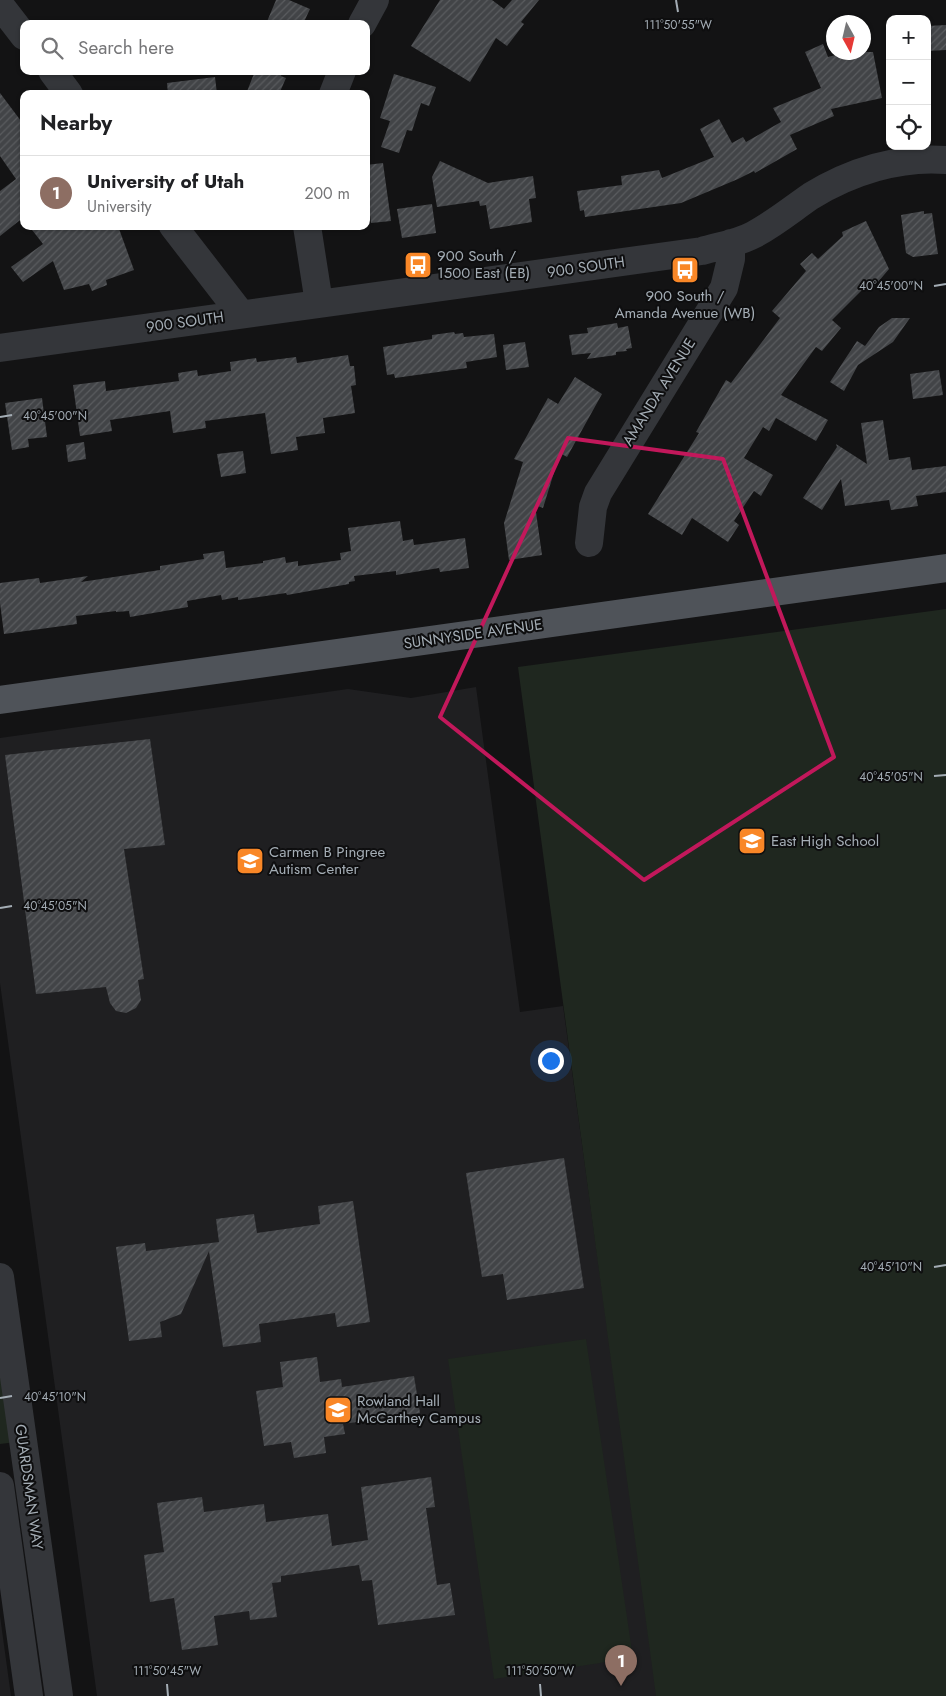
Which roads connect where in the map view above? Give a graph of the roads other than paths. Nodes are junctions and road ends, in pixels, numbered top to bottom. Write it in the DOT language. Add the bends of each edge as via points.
graph roads {
  1 [pos="375,0"];
  2 [pos="0,5"];
  3 [pos="364,20"];
  4 [pos="20,31"];
  5 [pos="55,75"];
  6 [pos="340,75"];
  7 [pos="66,90"];
  8 [pos="335,90"];
  9 [pos="946,160"];
  10 [pos="175,230"];
  11 [pos="308,230"];
  12 [pos="731,243"];
  13 [pos="319,303"];
  14 [pos="241,314"];
  15 [pos="0,348"];
  16 [pos="589,543"];
  17 [pos="946,568"];
  18 [pos="0,700"];
  19 [pos="0,1277"];
  20 [pos="0,1486"];
  21 [pos="29,1696"];
  22 [pos="59,1696"];
  1 -- 3 [label="street"];
  2 -- 4 [label="street"];
  5 -- 7 [label="street"];
  6 -- 8 [label="street"];
  9 -- 12 [label="street, 900 SOUTH" via="914,161 860,172 835,182 752,235"];
  10 -- 14 [label="street"];
  11 -- 13 [label="street"];
  12 -- 13 [label="street, 900 SOUTH" via="681,255"];
  12 -- 16 [label="street, AMANDA AVENUE" via="724,288 598,493 592,506"];
  13 -- 14 [label="street, 900 SOUTH"];
  14 -- 15 [label="street, 900 SOUTH"];
  17 -- 18 [label="main road, SUNNYSIDE AVENUE"];
  19 -- 22 [label="street, GUARDSMAN WAY"];
  20 -- 21 [label="street, GUARDSMAN WAY"];
}
